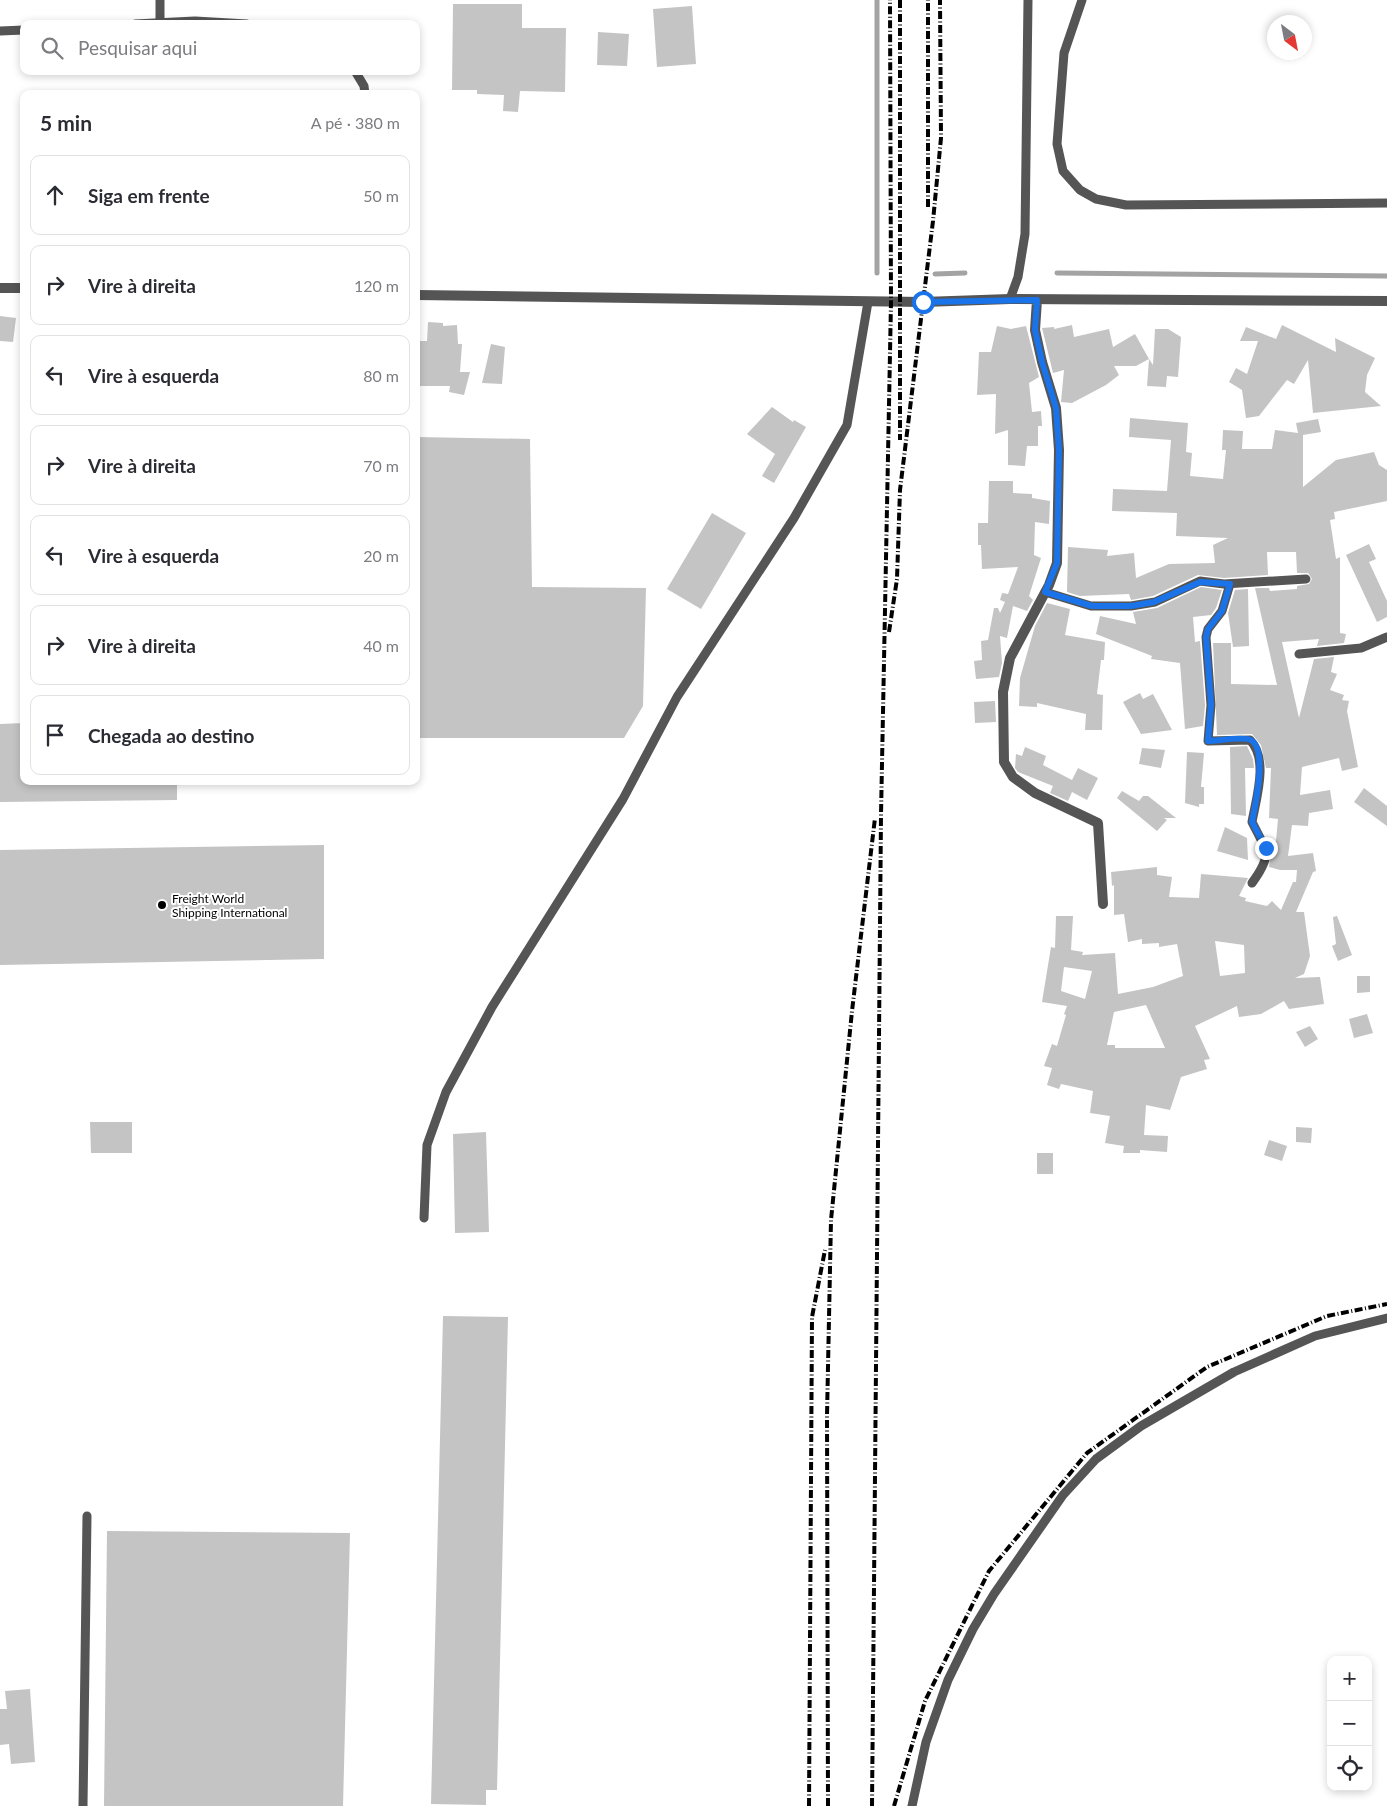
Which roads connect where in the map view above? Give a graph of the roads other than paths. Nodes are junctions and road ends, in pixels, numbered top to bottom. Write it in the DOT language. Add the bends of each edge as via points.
graph roads {
  1 [pos="160,0"];
  2 [pos="1028,0"];
  3 [pos="1082,0"];
  4 [pos="160,20"];
  5 [pos="20,30"];
  6 [pos="0,31"];
  7 [pos="357,75"];
  8 [pos="364,90"];
  9 [pos="1387,202"];
  10 [pos="0,288"];
  11 [pos="20,288"];
  12 [pos="420,295"];
  13 [pos="1010,299"];
  14 [pos="1037,300"];
  15 [pos="1387,301"];
  16 [pos="868,302"];
  17 [pos="1306,579"];
  18 [pos="1230,584"];
  19 [pos="1045,592"];
  20 [pos="1387,637"];
  21 [pos="1299,654"];
  22 [pos="1252,883"];
  23 [pos="1103,904"];
  24 [pos="424,1218"];
  25 [pos="1387,1318"];
  26 [pos="87,1516"];
  27 [pos="83,1806"];
  28 [pos="912,1806"];
  1 -- 4 [label="lane"];
  2 -- 13 [label="lane" via="1025,234 1018,277"];
  3 -- 9 [label="lane" via="1064,53 1057,144 1063,171 1080,190 1096,199 1126,204"];
  5 -- 6 [label="lane"];
  7 -- 8 [label="lane"];
  10 -- 11 [label="street"];
  12 -- 16 [label="street"];
  13 -- 14 [label="street"];
  13 -- 16 [label="street"];
  14 -- 15 [label="street"];
  14 -- 19 [label="street" via="1035,330 1056,408 1059,450 1057,563"];
  16 -- 24 [label="lane" via="846,425 794,518 677,697 623,799 492,1007 446,1092 426,1144"];
  17 -- 18 [label="lane"];
  18 -- 19 [label="lane" via="1200,582 1154,602 1131,606 1092,606"];
  18 -- 22 [label="lane" via="1222,611 1206,637 1211,704 1208,741 1244,739 1256,746 1259,787 1252,822 1267,856 1265,865"];
  19 -- 23 [label="street" via="1010,658 1003,692 1004,762 1012,777 1035,793 1098,823"];
  20 -- 21 [label="lane" via="1361,648"];
  25 -- 28 [label="lane" via="1316,1336 1234,1372 1141,1426 1096,1459 1063,1495 973,1629 948,1680 926,1742"];
  26 -- 27 [label="lane"];
}
